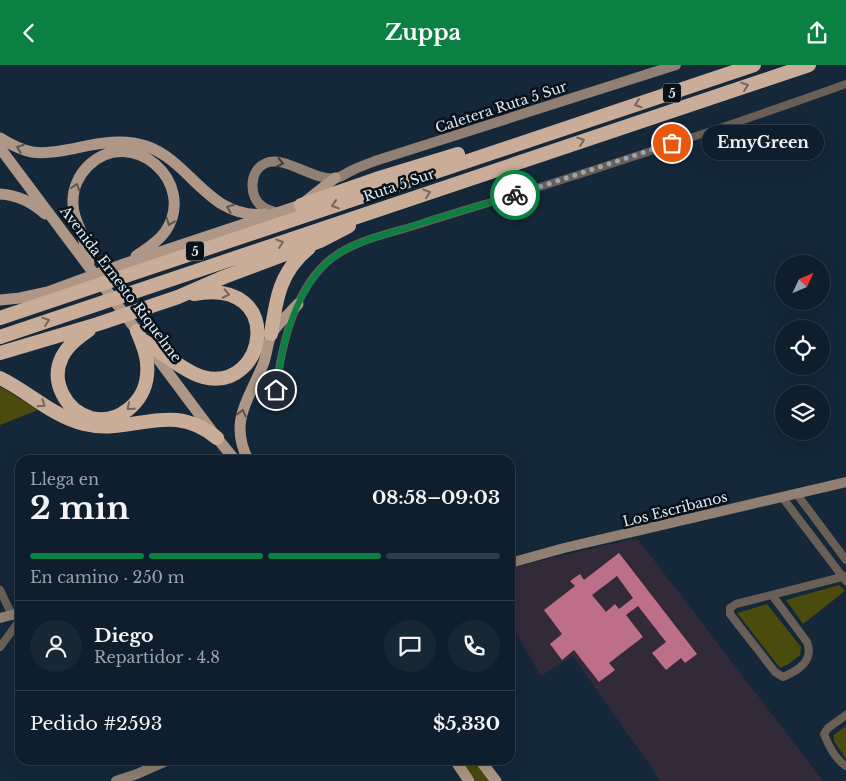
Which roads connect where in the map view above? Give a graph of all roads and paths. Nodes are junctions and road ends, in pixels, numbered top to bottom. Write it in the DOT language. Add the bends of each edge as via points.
graph roads {
  1 [pos="676,65"];
  2 [pos="754,65"];
  3 [pos="809,65"];
  4 [pos="844,85"];
  5 [pos="846,93"];
  6 [pos="611,113"];
  7 [pos="0,138"];
  8 [pos="0,148"];
  9 [pos="335,178"];
  10 [pos="0,194"];
  11 [pos="301,205"];
  12 [pos="381,209"];
  13 [pos="277,213"];
  14 [pos="64,233"];
  15 [pos="320,241"];
  16 [pos="124,264"];
  17 [pos="90,267"];
  18 [pos="48,292"];
  19 [pos="178,297"];
  20 [pos="0,300"];
  21 [pos="298,304"];
  22 [pos="0,309"];
  23 [pos="0,318"];
  24 [pos="98,324"];
  25 [pos="271,334"];
  26 [pos="141,336"];
  27 [pos="0,337"];
  28 [pos="0,353"];
  29 [pos="0,378"];
  30 [pos="274,402"];
  31 [pos="217,438"];
  32 [pos="231,455"];
  33 [pos="237,455"];
  34 [pos="246,455"];
  35 [pos="846,482"];
  36 [pos="796,493"];
  37 [pos="782,497"];
  38 [pos="845,556"];
  39 [pos="828,557"];
  40 [pos="515,562"];
  41 [pos="845,578"];
  42 [pos="0,590"];
  43 [pos="772,595"];
  44 [pos="15,613"];
  45 [pos="15,616"];
  46 [pos="0,618"];
  47 [pos="15,620"];
  48 [pos="0,647"];
  49 [pos="846,715"];
  50 [pos="160,765"];
  51 [pos="458,765"];
  52 [pos="484,765"];
  53 [pos="846,766"];
  54 [pos="138,778"];
  55 [pos="116,781"];
  56 [pos="469,781"];
  57 [pos="496,781"];
  1 -- 9 [label="street, Caletera Ruta 5 Sur" via="378,160"];
  2 -- 6 [label="highway, Ruta 5 Sur / 5, one-way"];
  12 -- 3 [label="highway, Ruta 5 Sur / 5, one-way"];
  4 -- 5 [label="street"];
  4 -- 21 [label="street" via="580,175 353,246 323,267"];
  6 -- 11 [label="highway" via="533,132"];
  6 -- 23 [label="highway, Ruta 5 Sur / 5, one-way"];
  13 -- 7 [label="main road, one-way" via="253,214 221,204 166,157 140,144 120,141 38,153"];
  8 -- 14 [label="main road, Avenida Ernesto Riquelme"];
  9 -- 11 [label="main road"];
  13 -- 9 [label="street, one-way" via="263,208 253,193 254,175 263,164 277,161 309,173"];
  10 -- 14 [label="main road" via="26,200"];
  11 -- 13 [label="main road"];
  12 -- 15 [label="highway"];
  27 -- 12 [label="highway, Ruta 5 Sur / 5, one-way"];
  13 -- 16 [label="main road"];
  14 -- 17 [label="main road, Avenida Ernesto Riquelme"];
  15 -- 19 [label="highway"];
  15 -- 25 [label="highway" via="298,259 283,281 276,298"];
  17 -- 16 [label="main road, one-way" via="74,217 74,192 79,177 90,165 119,152 136,153 157,165 171,185 174,201 172,217 160,239"];
  16 -- 18 [label="main road"];
  17 -- 26 [label="main road, Avenida Ernesto Riquelme"];
  18 -- 20 [label="main road"];
  18 -- 22 [label="highway"];
  19 -- 24 [label="highway"];
  19 -- 26 [label="highway, one-way" via="223,293 243,302 253,314 257,329 251,358 234,373 220,378 205,378"];
  21 -- 25 [label="main road"];
  21 -- 30 [label="street" via="284,349"];
  26 -- 24 [label="highway, one-way" via="146,356 144,389 127,411 115,417 96,419 70,405 60,387 58,373 61,359 70,346"];
  24 -- 28 [label="highway"];
  34 -- 25 [label="main road, one-way" via="241,442 240,419 264,362"];
  26 -- 31 [label="main road, Avenida Ernesto Riquelme"];
  29 -- 31 [label="highway, one-way" via="78,423 108,427 170,419 198,425"];
  31 -- 32 [label="main road, Avenida Ernesto Riquelme"];
  31 -- 33 [label="main road, Avenida Ernesto Riquelme"];
  35 -- 36 [label="street, Los Escribanos"];
  36 -- 37 [label="street, Los Escribanos"];
  36 -- 38 [label="street"];
  37 -- 39 [label="street"];
  37 -- 40 [label="street, Los Escribanos"];
  38 -- 39 [label="street"];
  39 -- 41 [label="street"];
  41 -- 43 [label="street"];
  42 -- 44 [label="street"];
  43 -- 43 [label="street" via="810,649 804,664 783,677 775,672 730,614 730,608 736,604"];
  45 -- 46 [label="street"];
  47 -- 48 [label="street"];
  49 -- 53 [label="street" via="824,734"];
  50 -- 54 [label="street"];
  51 -- 56 [label="main road"];
  52 -- 57 [label="main road"];
  54 -- 55 [label="street"];
}
